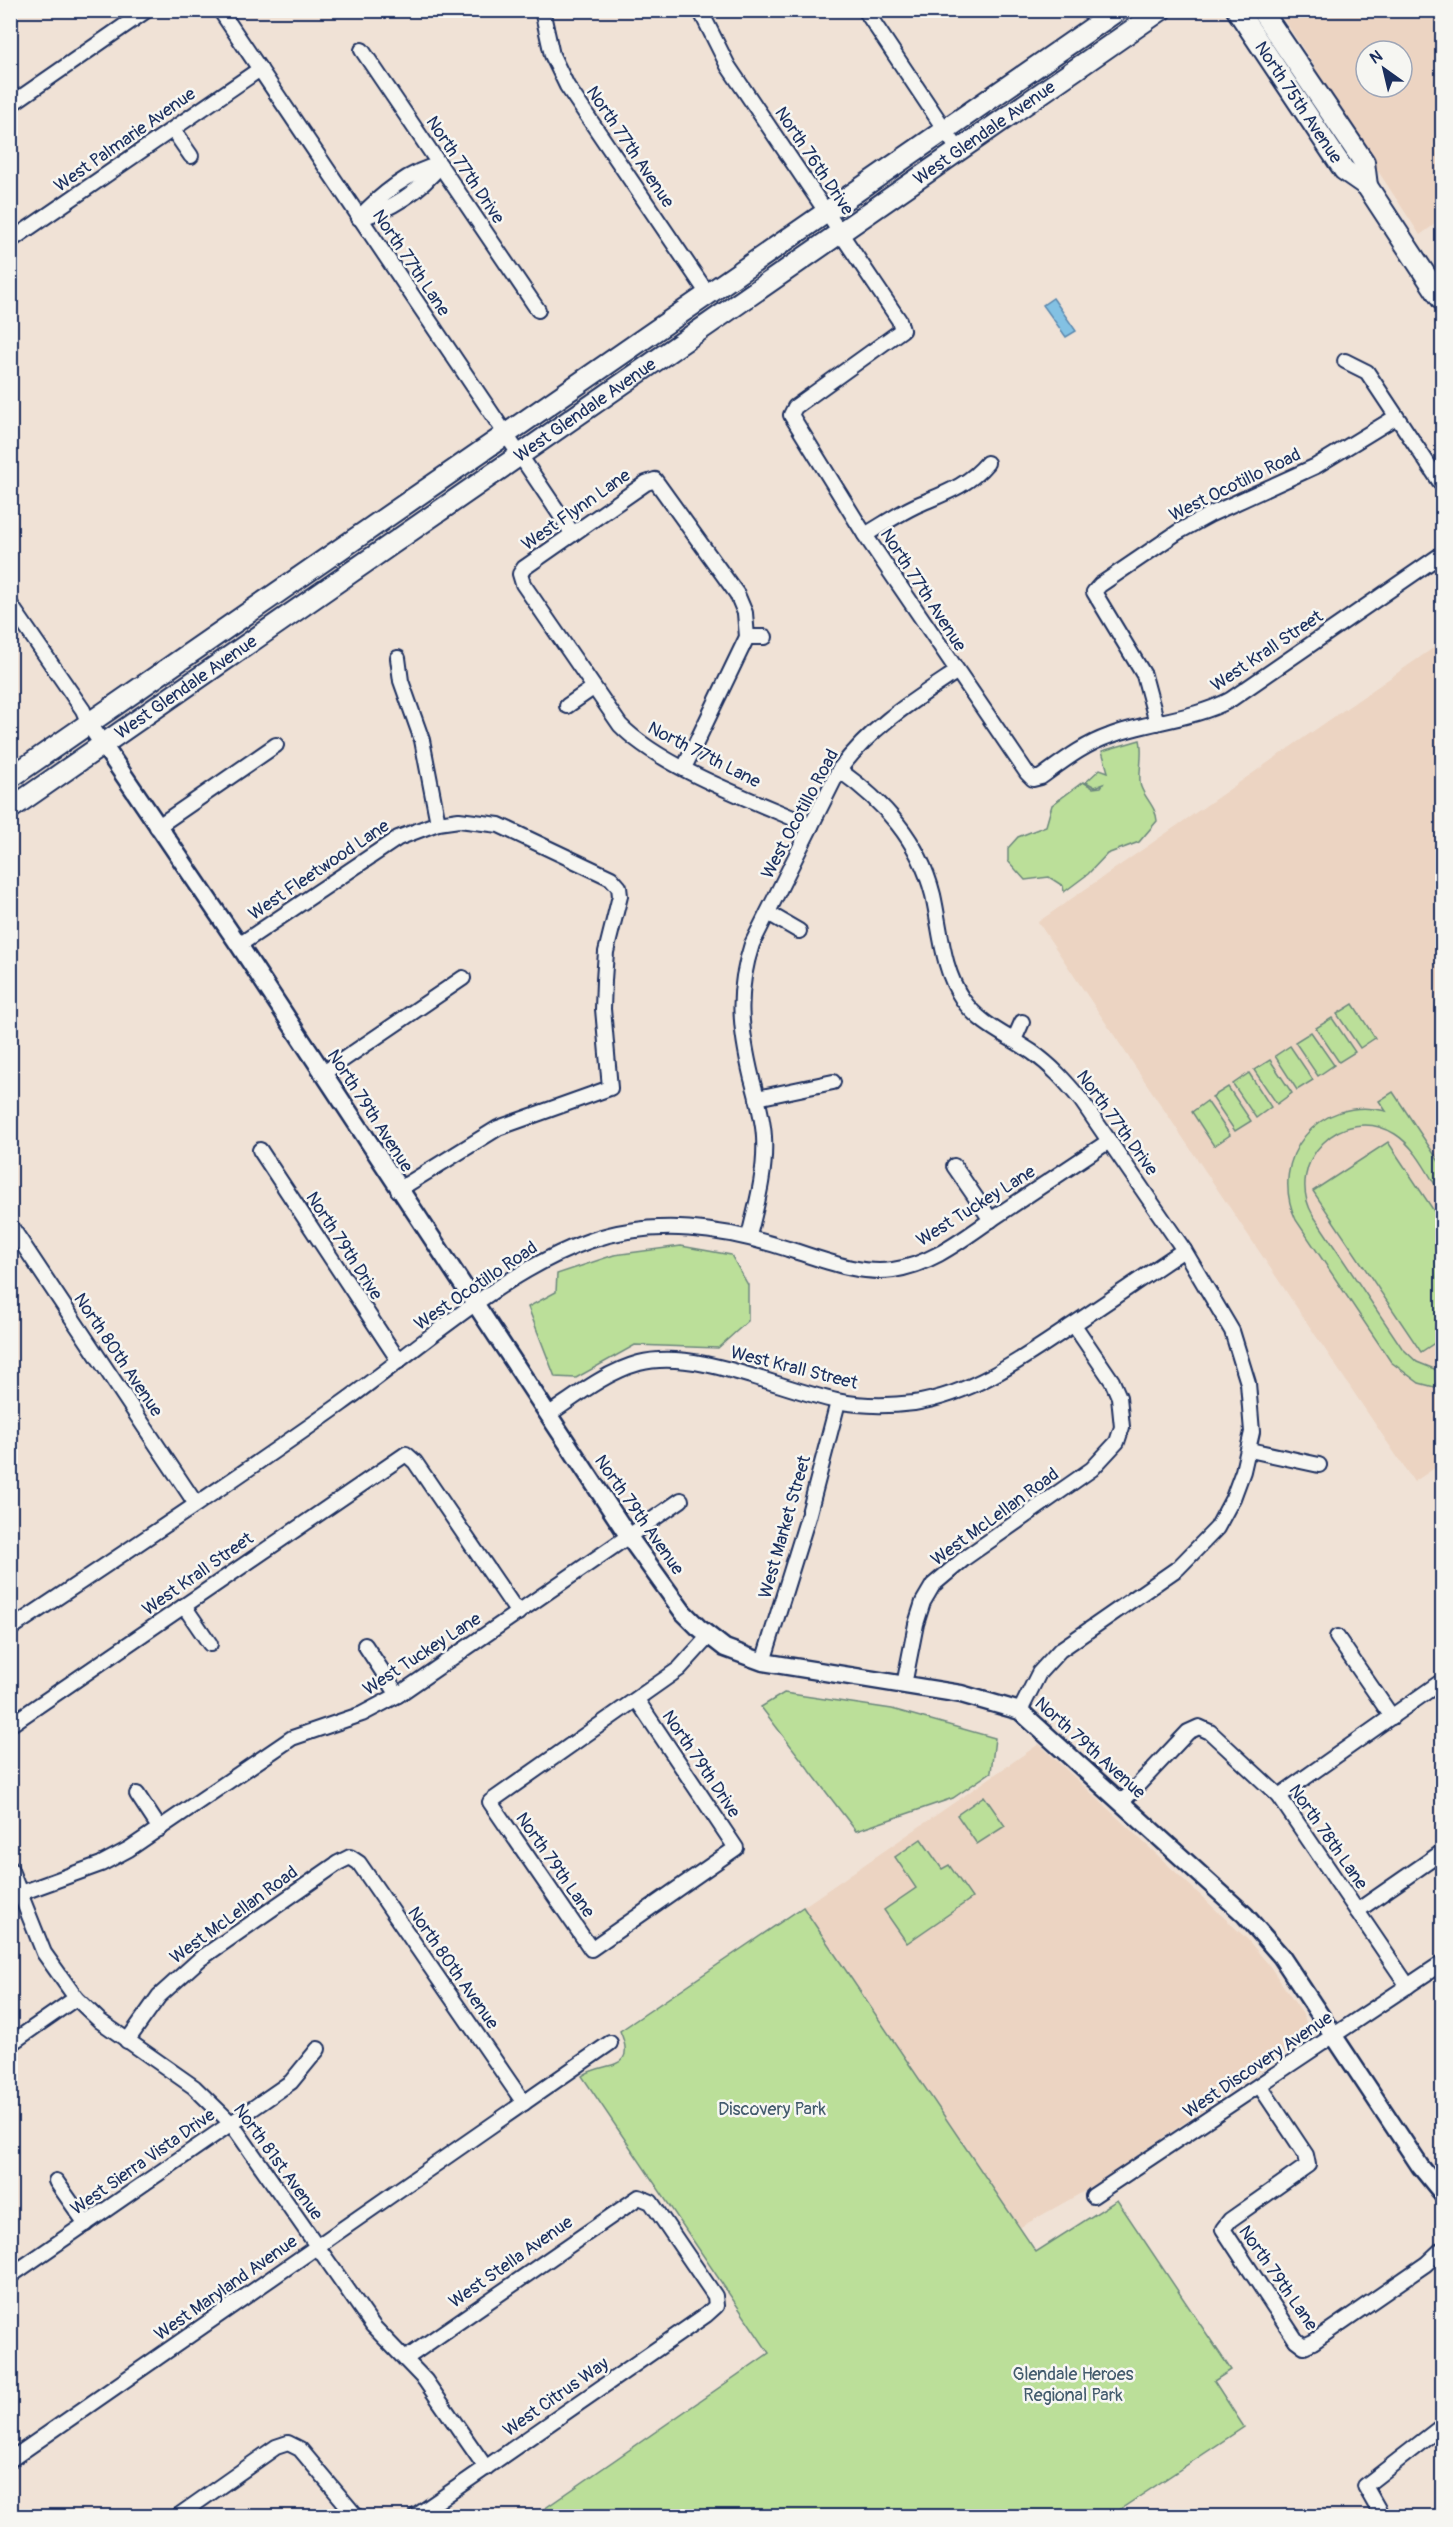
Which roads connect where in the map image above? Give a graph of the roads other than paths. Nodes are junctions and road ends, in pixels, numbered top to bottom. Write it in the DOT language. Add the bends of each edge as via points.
graph roads {
  1 [pos="147,10"];
  2 [pos="220,10"];
  3 [pos="542,10"];
  4 [pos="700,10"];
  5 [pos="865,10"];
  6 [pos="1118,10"];
  7 [pos="1161,10"];
  8 [pos="1238,10"];
  9 [pos="1261,10"];
  10 [pos="362,50"];
  11 [pos="260,69"];
  12 [pos="10,105"];
  13 [pos="172,130"];
  14 [pos="945,130"];
  15 [pos="959,151"];
  16 [pos="191,156"];
  17 [pos="440,165"];
  18 [pos="1367,186"];
  19 [pos="826,212"];
  20 [pos="359,218"];
  21 [pos="840,234"];
  22 [pos="10,241"];
  23 [pos="708,294"];
  24 [pos="1443,300"];
  25 [pos="538,310"];
  26 [pos="1345,361"];
  27 [pos="791,415"];
  28 [pos="1396,417"];
  29 [pos="505,435"];
  30 [pos="519,456"];
  31 [pos="987,463"];
  32 [pos="1438,468"];
  33 [pos="1443,485"];
  34 [pos="573,534"];
  35 [pos="865,535"];
  36 [pos="1443,554"];
  37 [pos="520,574"];
  38 [pos="10,604"];
  39 [pos="747,637"];
  40 [pos="765,637"];
  41 [pos="398,658"];
  42 [pos="956,672"];
  43 [pos="593,688"];
  44 [pos="567,706"];
  45 [pos="1157,723"];
  46 [pos="89,724"];
  47 [pos="102,745"];
  48 [pos="276,745"];
  49 [pos="684,768"];
  50 [pos="839,770"];
  51 [pos="10,778"];
  52 [pos="1033,779"];
  53 [pos="10,809"];
  54 [pos="438,823"];
  55 [pos="157,826"];
  56 [pos="811,826"];
  57 [pos="768,913"];
  58 [pos="799,931"];
  59 [pos="239,945"];
  60 [pos="463,978"];
  61 [pos="1022,1022"];
  62 [pos="1014,1040"];
  63 [pos="322,1074"];
  64 [pos="833,1082"];
  65 [pos="757,1098"];
  66 [pos="1109,1141"];
  67 [pos="260,1150"];
  68 [pos="954,1166"];
  69 [pos="398,1190"];
  70 [pos="991,1220"];
  71 [pos="10,1225"];
  72 [pos="749,1236"];
  73 [pos="1184,1250"];
  74 [pos="476,1304"];
  75 [pos="1074,1324"];
  76 [pos="399,1361"];
  77 [pos="838,1402"];
  78 [pos="548,1415"];
  79 [pos="1250,1450"];
  80 [pos="1319,1465"];
  81 [pos="681,1500"];
  82 [pos="196,1504"];
  83 [pos="629,1537"];
  84 [pos="184,1606"];
  85 [pos="518,1613"];
  86 [pos="10,1629"];
  87 [pos="1337,1636"];
  88 [pos="708,1637"];
  89 [pos="210,1644"];
  90 [pos="365,1646"];
  91 [pos="763,1662"];
  92 [pos="1443,1681"];
  93 [pos="904,1685"];
  94 [pos="398,1695"];
  95 [pos="637,1700"];
  96 [pos="1020,1711"];
  97 [pos="1392,1717"];
  98 [pos="10,1725"];
  99 [pos="137,1794"];
  100 [pos="1279,1796"];
  101 [pos="1122,1802"];
  102 [pos="160,1829"];
  103 [pos="1443,1852"];
  104 [pos="350,1857"];
  105 [pos="10,1868"];
  106 [pos="15,1895"];
  107 [pos="1357,1911"];
  108 [pos="591,1949"];
  109 [pos="1443,1963"];
  110 [pos="1407,1986"];
  111 [pos="76,1998"];
  112 [pos="1334,2036"];
  113 [pos="127,2041"];
  114 [pos="610,2043"];
  115 [pos="10,2044"];
  116 [pos="318,2049"];
  117 [pos="1260,2086"];
  118 [pos="524,2103"];
  119 [pos="231,2123"];
  120 [pos="56,2181"];
  121 [pos="1443,2193"];
  122 [pos="1093,2196"];
  123 [pos="639,2197"];
  124 [pos="86,2224"];
  125 [pos="317,2247"];
  126 [pos="1443,2249"];
  127 [pos="10,2276"];
  128 [pos="405,2359"];
  129 [pos="1443,2426"];
  130 [pos="10,2460"];
  131 [pos="486,2468"];
  132 [pos="178,2517"];
  133 [pos="356,2517"];
  134 [pos="416,2517"];
  135 [pos="1382,2517"];
  1 -- 12 [label="street"];
  2 -- 11 [label="street, North 77th Lane"];
  3 -- 23 [label="street, North 77th Avenue" via="552,55 567,86"];
  4 -- 19 [label="street, North 76th Drive" via="728,66"];
  5 -- 14 [label="street"];
  6 -- 14 [label="main road, West Glendale Avenue"];
  7 -- 15 [label="main road, West Glendale Avenue"];
  8 -- 18 [label="main road, North 75th Avenue" via="1344,170"];
  9 -- 18 [label="main road, North 75th Avenue" via="1364,162"];
  10 -- 17 [label="street, North 77th Drive"];
  11 -- 13 [label="street, West Palmarie Avenue"];
  11 -- 20 [label="street, North 77th Lane"];
  13 -- 16 [label="street"];
  13 -- 22 [label="street, West Palmarie Avenue"];
  14 -- 15 [label="street"];
  14 -- 19 [label="main road, West Glendale Avenue"];
  15 -- 21 [label="main road, West Glendale Avenue"];
  17 -- 20 [label="street" via="425,167 374,202"];
  17 -- 25 [label="street, North 77th Drive"];
  18 -- 24 [label="main road, North 75th Avenue"];
  19 -- 21 [label="street, North 76th Drive"];
  19 -- 23 [label="main road, West Glendale Avenue"];
  20 -- 29 [label="street, North 77th Lane"];
  21 -- 27 [label="street, North 76th Drive" via="902,330 795,407"];
  21 -- 30 [label="main road, West Glendale Avenue"];
  23 -- 29 [label="main road, West Glendale Avenue"];
  26 -- 28 [label="street" via="1367,372"];
  27 -- 35 [label="street, North 77th Avenue"];
  28 -- 32 [label="street"];
  28 -- 45 [label="street, West Ocotillo Road" via="1324,462 1178,532 1094,592 1138,663"];
  29 -- 30 [label="street, North 77th Lane"];
  29 -- 46 [label="main road, West Glendale Avenue"];
  30 -- 34 [label="street, North 77th Lane"];
  30 -- 47 [label="main road, West Glendale Avenue"];
  31 -- 35 [label="street" via="955,490 913,507"];
  32 -- 33 [label="street"];
  34 -- 37 [label="street, West Flynn Lane"];
  34 -- 39 [label="street, West Flynn Lane" via="656,480 737,594 745,613"];
  35 -- 42 [label="street, North 77th Avenue"];
  36 -- 45 [label="street, West Krall Street" via="1230,700 1206,711"];
  37 -- 43 [label="street, North 77th Lane"];
  38 -- 46 [label="street, North 79th Avenue"];
  39 -- 40 [label="street"];
  39 -- 49 [label="street"];
  41 -- 54 [label="street" via="401,681 422,740"];
  42 -- 50 [label="street, West Ocotillo Road" via="879,725"];
  42 -- 52 [label="street, North 77th Avenue"];
  43 -- 44 [label="street"];
  43 -- 49 [label="street, North 77th Lane" via="635,740"];
  45 -- 52 [label="street, West Krall Street" via="1099,740"];
  46 -- 47 [label="street, North 79th Avenue"];
  46 -- 51 [label="main road, West Glendale Avenue"];
  47 -- 53 [label="main road, West Glendale Avenue"];
  47 -- 55 [label="street, North 79th Avenue"];
  48 -- 55 [label="street"];
  49 -- 56 [label="street, North 77th Lane"];
  50 -- 56 [label="street, West Ocotillo Road"];
  50 -- 62 [label="street, North 77th Drive" via="889,811 907,836 932,894 951,979 981,1021"];
  54 -- 59 [label="street, West Fleetwood Lane" via="398,838"];
  54 -- 69 [label="street, West Fleetwood Lane" via="499,825 611,878 619,887 606,952 603,1009 610,1088 498,1128"];
  55 -- 59 [label="street, North 79th Avenue"];
  56 -- 57 [label="street, West Ocotillo Road"];
  57 -- 58 [label="street"];
  57 -- 65 [label="street, West Ocotillo Road" via="742,973 740,1006"];
  59 -- 63 [label="street, North 79th Avenue"];
  60 -- 63 [label="street"];
  61 -- 62 [label="street"];
  62 -- 66 [label="street, North 77th Drive" via="1059,1073"];
  63 -- 69 [label="street, North 79th Avenue"];
  64 -- 65 [label="street"];
  65 -- 72 [label="street, West Ocotillo Road" via="764,1135 764,1172"];
  66 -- 70 [label="street, West Tuckey Lane"];
  66 -- 73 [label="street, North 77th Drive"];
  67 -- 76 [label="street, North 79th Drive"];
  68 -- 70 [label="street"];
  69 -- 74 [label="street, North 79th Avenue"];
  70 -- 72 [label="street, West Tuckey Lane" via="938,1256 892,1270 842,1266"];
  71 -- 82 [label="street, North 80th Avenue"];
  72 -- 74 [label="street, West Ocotillo Road" via="680,1227 622,1232 590,1240 533,1266"];
  73 -- 75 [label="street, West Krall Street"];
  73 -- 79 [label="street, North 77th Drive" via="1220,1307 1242,1354 1252,1409"];
  74 -- 76 [label="street, West Ocotillo Road"];
  74 -- 78 [label="street, North 79th Avenue"];
  75 -- 77 [label="street, West Krall Street" via="995,1375 945,1395 914,1403"];
  75 -- 93 [label="street, West McLellan Road" via="1119,1397 1122,1427 1117,1442 1092,1469 965,1558 933,1586 916,1624"];
  76 -- 82 [label="street, West Ocotillo Road"];
  77 -- 78 [label="street, West Krall Street" via="711,1366 663,1359 613,1374"];
  77 -- 91 [label="street, West Market Street" via="808,1517"];
  78 -- 83 [label="street, North 79th Avenue"];
  79 -- 80 [label="street"];
  79 -- 96 [label="street" via="1233,1498 1217,1528 1143,1594 1060,1650 1039,1673"];
  81 -- 83 [label="street, West Tuckey Lane"];
  82 -- 86 [label="street, West Ocotillo Road"];
  83 -- 85 [label="street, West Tuckey Lane"];
  83 -- 88 [label="street, North 79th Avenue" via="683,1612"];
  84 -- 85 [label="street, West Krall Street" via="406,1454"];
  84 -- 89 [label="street"];
  84 -- 98 [label="street, West Krall Street"];
  85 -- 94 [label="street, West Tuckey Lane"];
  87 -- 97 [label="street"];
  88 -- 91 [label="street, North 79th Avenue"];
  88 -- 95 [label="street" via="689,1662"];
  90 -- 94 [label="street"];
  91 -- 93 [label="street, North 79th Avenue"];
  92 -- 97 [label="street"];
  93 -- 96 [label="street, North 79th Avenue" via="961,1694"];
  94 -- 102 [label="street, West Tuckey Lane" via="362,1714 292,1738"];
  95 -- 108 [label="street, North 79th Drive" via="736,1848"];
  95 -- 108 [label="street, North 79th Lane" via="490,1802"];
  96 -- 101 [label="street, North 79th Avenue"];
  97 -- 100 [label="street"];
  99 -- 102 [label="street"];
  100 -- 101 [label="street, North 78th Lane" via="1210,1732 1199,1727 1188,1732"];
  100 -- 107 [label="street, North 78th Lane"];
  101 -- 112 [label="street, North 79th Avenue" via="1258,1930 1281,1956"];
  102 -- 106 [label="street, West Tuckey Lane" via="101,1864"];
  103 -- 107 [label="street"];
  104 -- 113 [label="street, West McLellan Road" via="200,1959 159,1996"];
  104 -- 118 [label="street, North 80th Avenue" via="359,1863"];
  105 -- 106 [label="street, North 81st Avenue"];
  106 -- 111 [label="street, North 81st Avenue" via="44,1953"];
  107 -- 110 [label="street, North 78th Lane"];
  109 -- 110 [label="street, West Discovery Avenue"];
  110 -- 112 [label="street, West Discovery Avenue"];
  111 -- 113 [label="street, North 81st Avenue"];
  111 -- 115 [label="street"];
  112 -- 117 [label="street, West Discovery Avenue"];
  112 -- 121 [label="street, North 79th Avenue" via="1420,2166"];
  113 -- 119 [label="street, North 81st Avenue" via="194,2087"];
  114 -- 118 [label="street, West Maryland Avenue"];
  116 -- 119 [label="street, West Sierra Vista Drive" via="291,2082"];
  117 -- 122 [label="street, West Discovery Avenue"];
  117 -- 126 [label="street, North 79th Lane" via="1306,2155 1308,2165 1223,2229 1289,2330 1304,2346"];
  118 -- 125 [label="street, West Maryland Avenue"];
  119 -- 124 [label="street, West Sierra Vista Drive"];
  119 -- 125 [label="street, North 81st Avenue"];
  120 -- 124 [label="street"];
  123 -- 128 [label="street, West Stella Avenue"];
  123 -- 131 [label="street, West Citrus Way" via="651,2202 716,2296 716,2306"];
  124 -- 127 [label="street, West Sierra Vista Drive"];
  125 -- 128 [label="street, North 81st Avenue" via="373,2326"];
  125 -- 130 [label="street, West Maryland Avenue"];
  128 -- 131 [label="street, North 81st Avenue" via="437,2397"];
  129 -- 135 [label="street" via="1365,2486"];
  131 -- 134 [label="street, West Citrus Way"];
  132 -- 133 [label="street" via="276,2447 288,2443 300,2449"];
}
